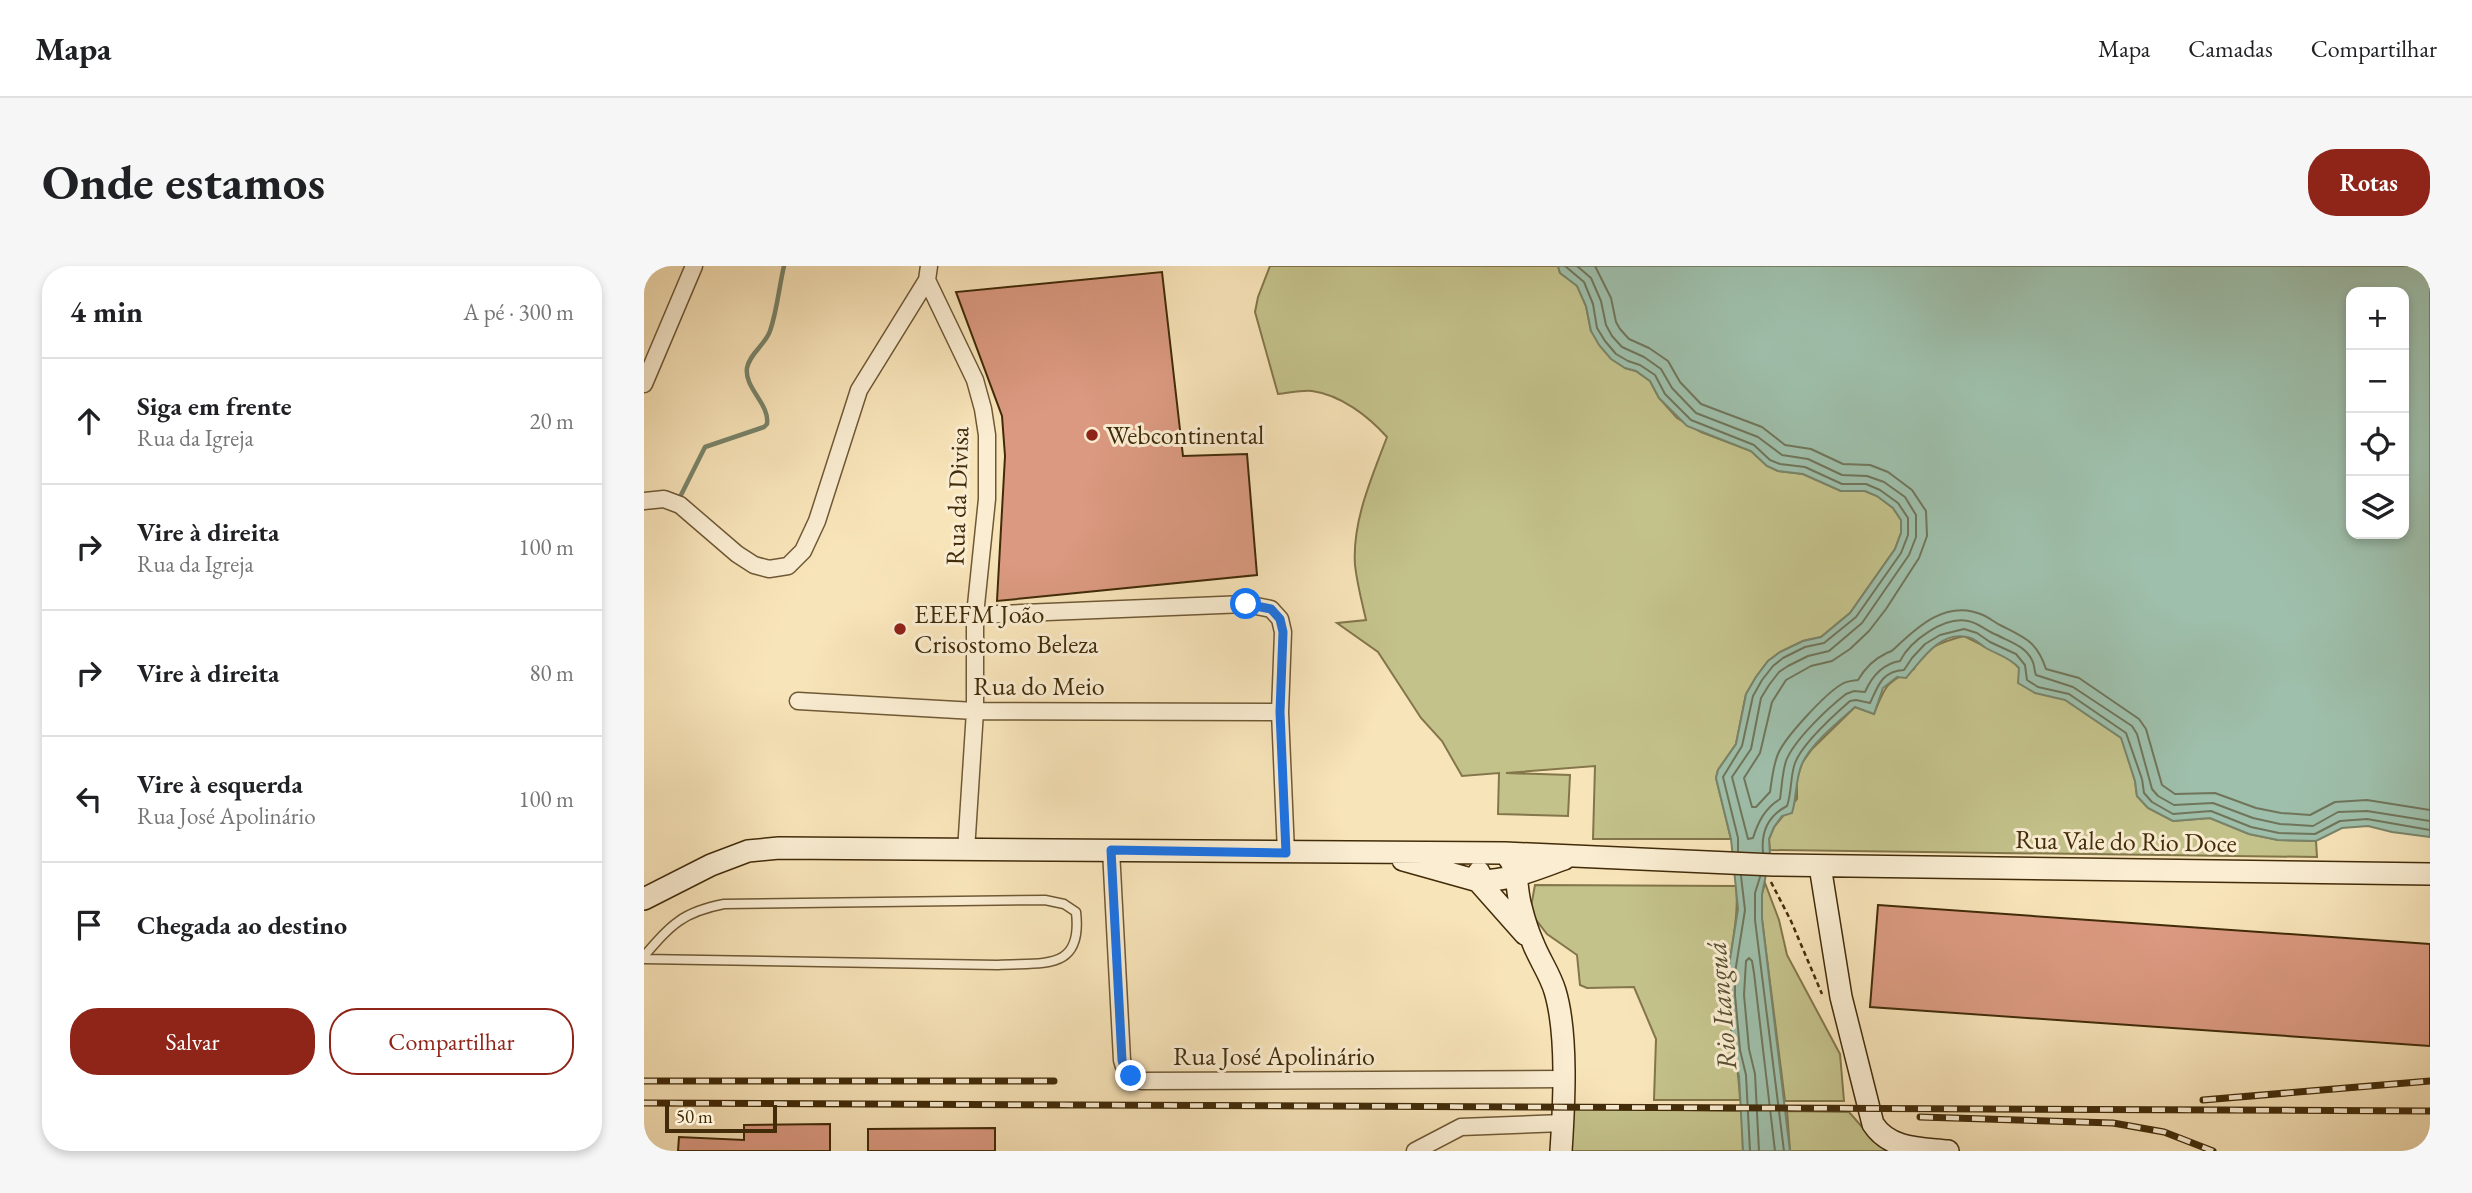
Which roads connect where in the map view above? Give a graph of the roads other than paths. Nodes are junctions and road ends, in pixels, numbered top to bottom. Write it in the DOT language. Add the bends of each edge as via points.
graph roads {
  1 [pos="694,266"];
  2 [pos="928,273"];
  3 [pos="644,384"];
  4 [pos="644,501"];
  5 [pos="975,615"];
  6 [pos="798,701"];
  7 [pos="975,711"];
  8 [pos="1280,712"];
  9 [pos="966,850"];
  10 [pos="1111,850"];
  11 [pos="1286,853"];
  12 [pos="1378,853"];
  13 [pos="1495,853"];
  14 [pos="1572,855"];
  15 [pos="1820,866"];
  16 [pos="2430,874"];
  17 [pos="1517,876"];
  18 [pos="1478,881"];
  19 [pos="644,900"];
  20 [pos="1533,944"];
  21 [pos="644,958"];
  22 [pos="1563,1079"];
  23 [pos="1563,1123"];
  24 [pos="1415,1151"];
  25 [pos="1562,1151"];
  26 [pos="1948,1151"];
  1 -- 3 [label="street"];
  2 -- 4 [label="street" via="859,390 817,521 803,551 788,566 769,569 754,565 680,505 664,499"];
  2 -- 5 [label="street, Rua da Divisa" via="975,380 985,422 987,499"];
  5 -- 7 [label="street, Rua da Divisa"];
  5 -- 8 [label="street" via="1246,604 1271,609 1283,632"];
  6 -- 7 [label="street, Rua do Meio"];
  7 -- 8 [label="street, Rua do Meio"];
  7 -- 9 [label="street, Rua da Divisa"];
  8 -- 11 [label="street"];
  9 -- 10 [label="street, Rua Vale do Rio Doce"];
  9 -- 19 [label="street, Rua Vale do Rio Doce" via="748,851 710,865"];
  10 -- 11 [label="street, Rua Vale do Rio Doce"];
  10 -- 22 [label="street, Rua José Apolinário" via="1122,1060 1131,1076 1142,1081"];
  11 -- 12 [label="street, Rua Vale do Rio Doce"];
  12 -- 13 [label="street, Rua Vale do Rio Doce"];
  12 -- 18 [label="street"];
  13 -- 14 [label="street, Rua Vale do Rio Doce"];
  13 -- 17 [label="street" via="1514,864"];
  13 -- 18 [label="street" via="1480,866"];
  14 -- 15 [label="street, Rua Vale do Rio Doce"];
  14 -- 17 [label="street"];
  15 -- 16 [label="street, Rua Vale do Rio Doce"];
  15 -- 26 [label="street" via="1841,997 1873,1124 1897,1144"];
  17 -- 18 [label="street"];
  17 -- 20 [label="street" via="1517,895"];
  18 -- 20 [label="street"];
  20 -- 22 [label="street" via="1560,1009"];
  21 -- 21 [label="lane" via="674,923 724,904 1045,900 1076,912 1078,932 1074,948 1064,958 1033,963"];
  22 -- 23 [label="street"];
  23 -- 24 [label="street" via="1461,1127"];
  23 -- 25 [label="street"];
}
